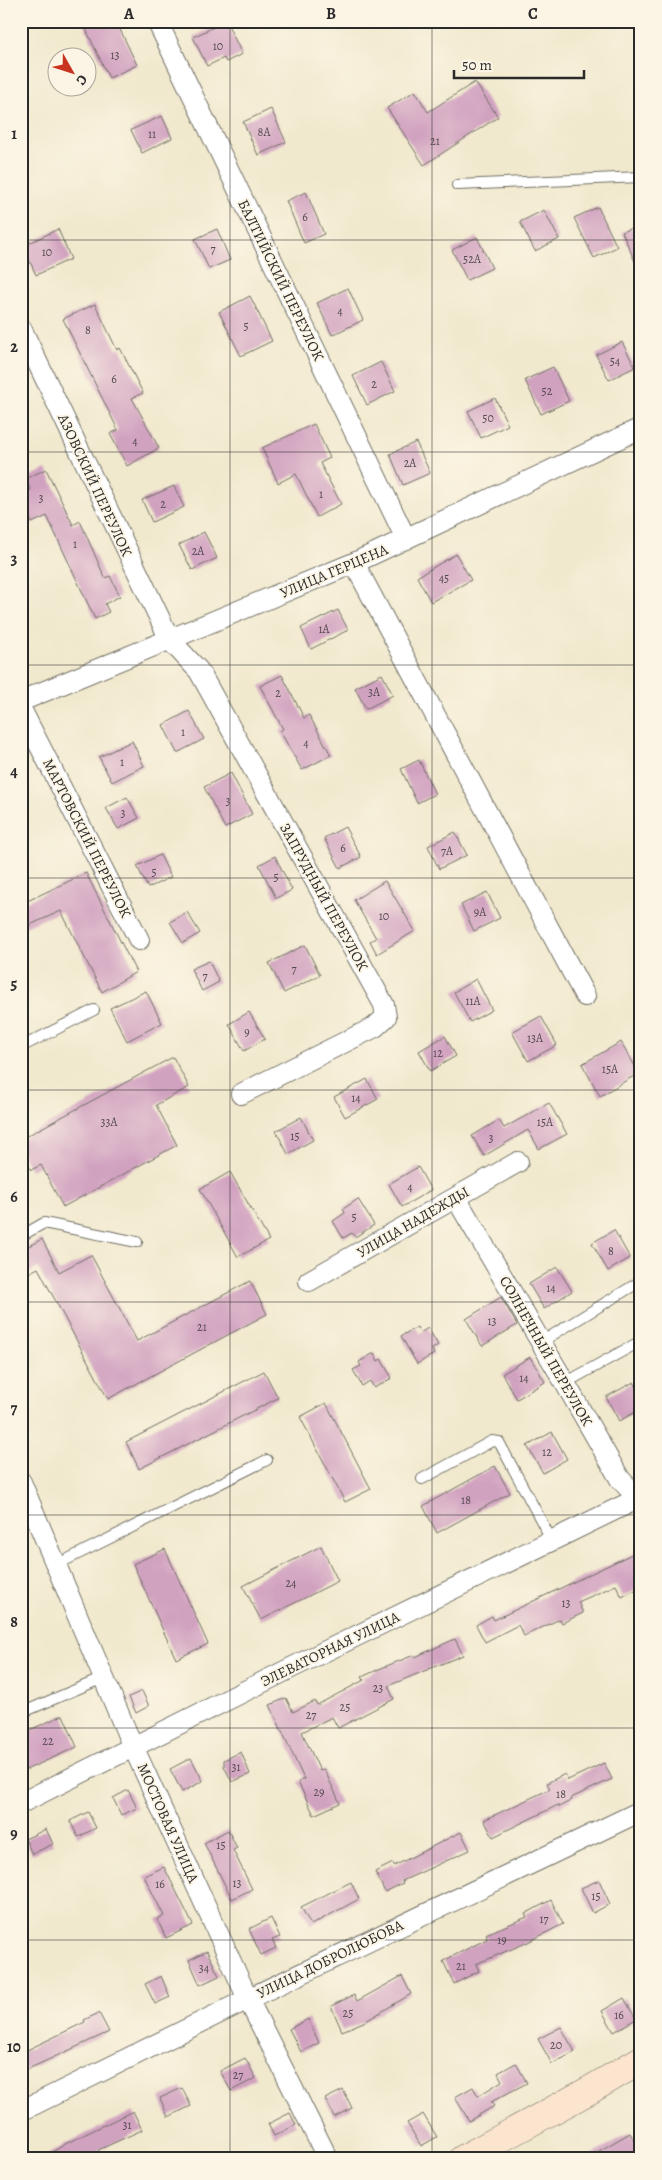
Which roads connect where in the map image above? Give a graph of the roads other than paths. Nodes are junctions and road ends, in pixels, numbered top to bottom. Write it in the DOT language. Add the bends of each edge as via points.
graph roads {
  1 [pos="157,21"];
  2 [pos="641,177"];
  3 [pos="457,185"];
  4 [pos="21,328"];
  5 [pos="641,428"];
  6 [pos="406,539"];
  7 [pos="354,563"];
  8 [pos="170,640"];
  9 [pos="21,701"];
  10 [pos="21,709"];
  11 [pos="139,940"];
  12 [pos="585,996"];
  13 [pos="94,1010"];
  14 [pos="21,1047"];
  15 [pos="241,1094"];
  16 [pos="518,1162"];
  17 [pos="456,1198"];
  18 [pos="21,1236"];
  19 [pos="137,1242"];
  20 [pos="309,1281"];
  21 [pos="641,1281"];
  22 [pos="641,1340"];
  23 [pos="541,1342"];
  24 [pos="566,1383"];
  25 [pos="267,1460"];
  26 [pos="422,1479"];
  27 [pos="21,1482"];
  28 [pos="640,1499"];
  29 [pos="552,1541"];
  30 [pos="56,1565"];
  31 [pos="103,1678"];
  32 [pos="21,1713"];
  33 [pos="134,1747"];
  34 [pos="21,1802"];
  35 [pos="641,1811"];
  36 [pos="248,1999"];
  37 [pos="641,2060"];
  38 [pos="21,2111"];
  39 [pos="328,2159"];
  40 [pos="463,2159"];
  1 -- 6 [label="street, БАЛТИЙСКИЙ ПЕРЕУЛОК"];
  2 -- 3 [label="lane"];
  4 -- 8 [label="street, АЗОВСКИЙ ПЕРЕУЛОК"];
  5 -- 6 [label="street, УЛИЦА ГЕРЦЕНА"];
  6 -- 7 [label="street, УЛИЦА ГЕРЦЕНА"];
  7 -- 8 [label="street, УЛИЦА ГЕРЦЕНА"];
  7 -- 12 [label="street"];
  8 -- 9 [label="street, УЛИЦА ГЕРЦЕНА"];
  8 -- 15 [label="street, ЗАПРУДНЫЙ ПЕРЕУЛОК" via="198,671 384,1005 386,1017 375,1027"];
  10 -- 11 [label="street, МАРТОВСКИЙ ПЕРЕУЛОК"];
  13 -- 14 [label="lane"];
  16 -- 17 [label="street, УЛИЦА НАДЕЖДЫ"];
  17 -- 20 [label="street, УЛИЦА НАДЕЖДЫ"];
  17 -- 23 [label="street, СОЛНЕЧНЫЙ ПЕРЕУЛОК"];
  18 -- 19 [label="lane" via="44,1223"];
  21 -- 23 [label="lane"];
  22 -- 24 [label="lane"];
  23 -- 24 [label="street, СОЛНЕЧНЫЙ ПЕРЕУЛОК"];
  24 -- 28 [label="street, СОЛНЕЧНЫЙ ПЕРЕУЛОК" via="620,1479"];
  25 -- 30 [label="lane"];
  26 -- 29 [label="lane" via="492,1441 498,1442"];
  27 -- 30 [label="street, МОСТОВАЯ УЛИЦА"];
  28 -- 29 [label="street, ЭЛЕВАТОРНАЯ УЛИЦА"];
  29 -- 33 [label="street, ЭЛЕВАТОРНАЯ УЛИЦА"];
  30 -- 31 [label="street, МОСТОВАЯ УЛИЦА"];
  31 -- 32 [label="lane"];
  31 -- 33 [label="street, МОСТОВАЯ УЛИЦА"];
  33 -- 34 [label="street, ЭЛЕВАТОРНАЯ УЛИЦА"];
  33 -- 36 [label="street, МОСТОВАЯ УЛИЦА"];
  35 -- 36 [label="street, УЛИЦА ДОБРОЛЮБОВА"];
  36 -- 38 [label="street, УЛИЦА ДОБРОЛЮБОВА"];
  36 -- 39 [label="street, МОСТОВАЯ УЛИЦА"];
  37 -- 40 [label="street"];
}
